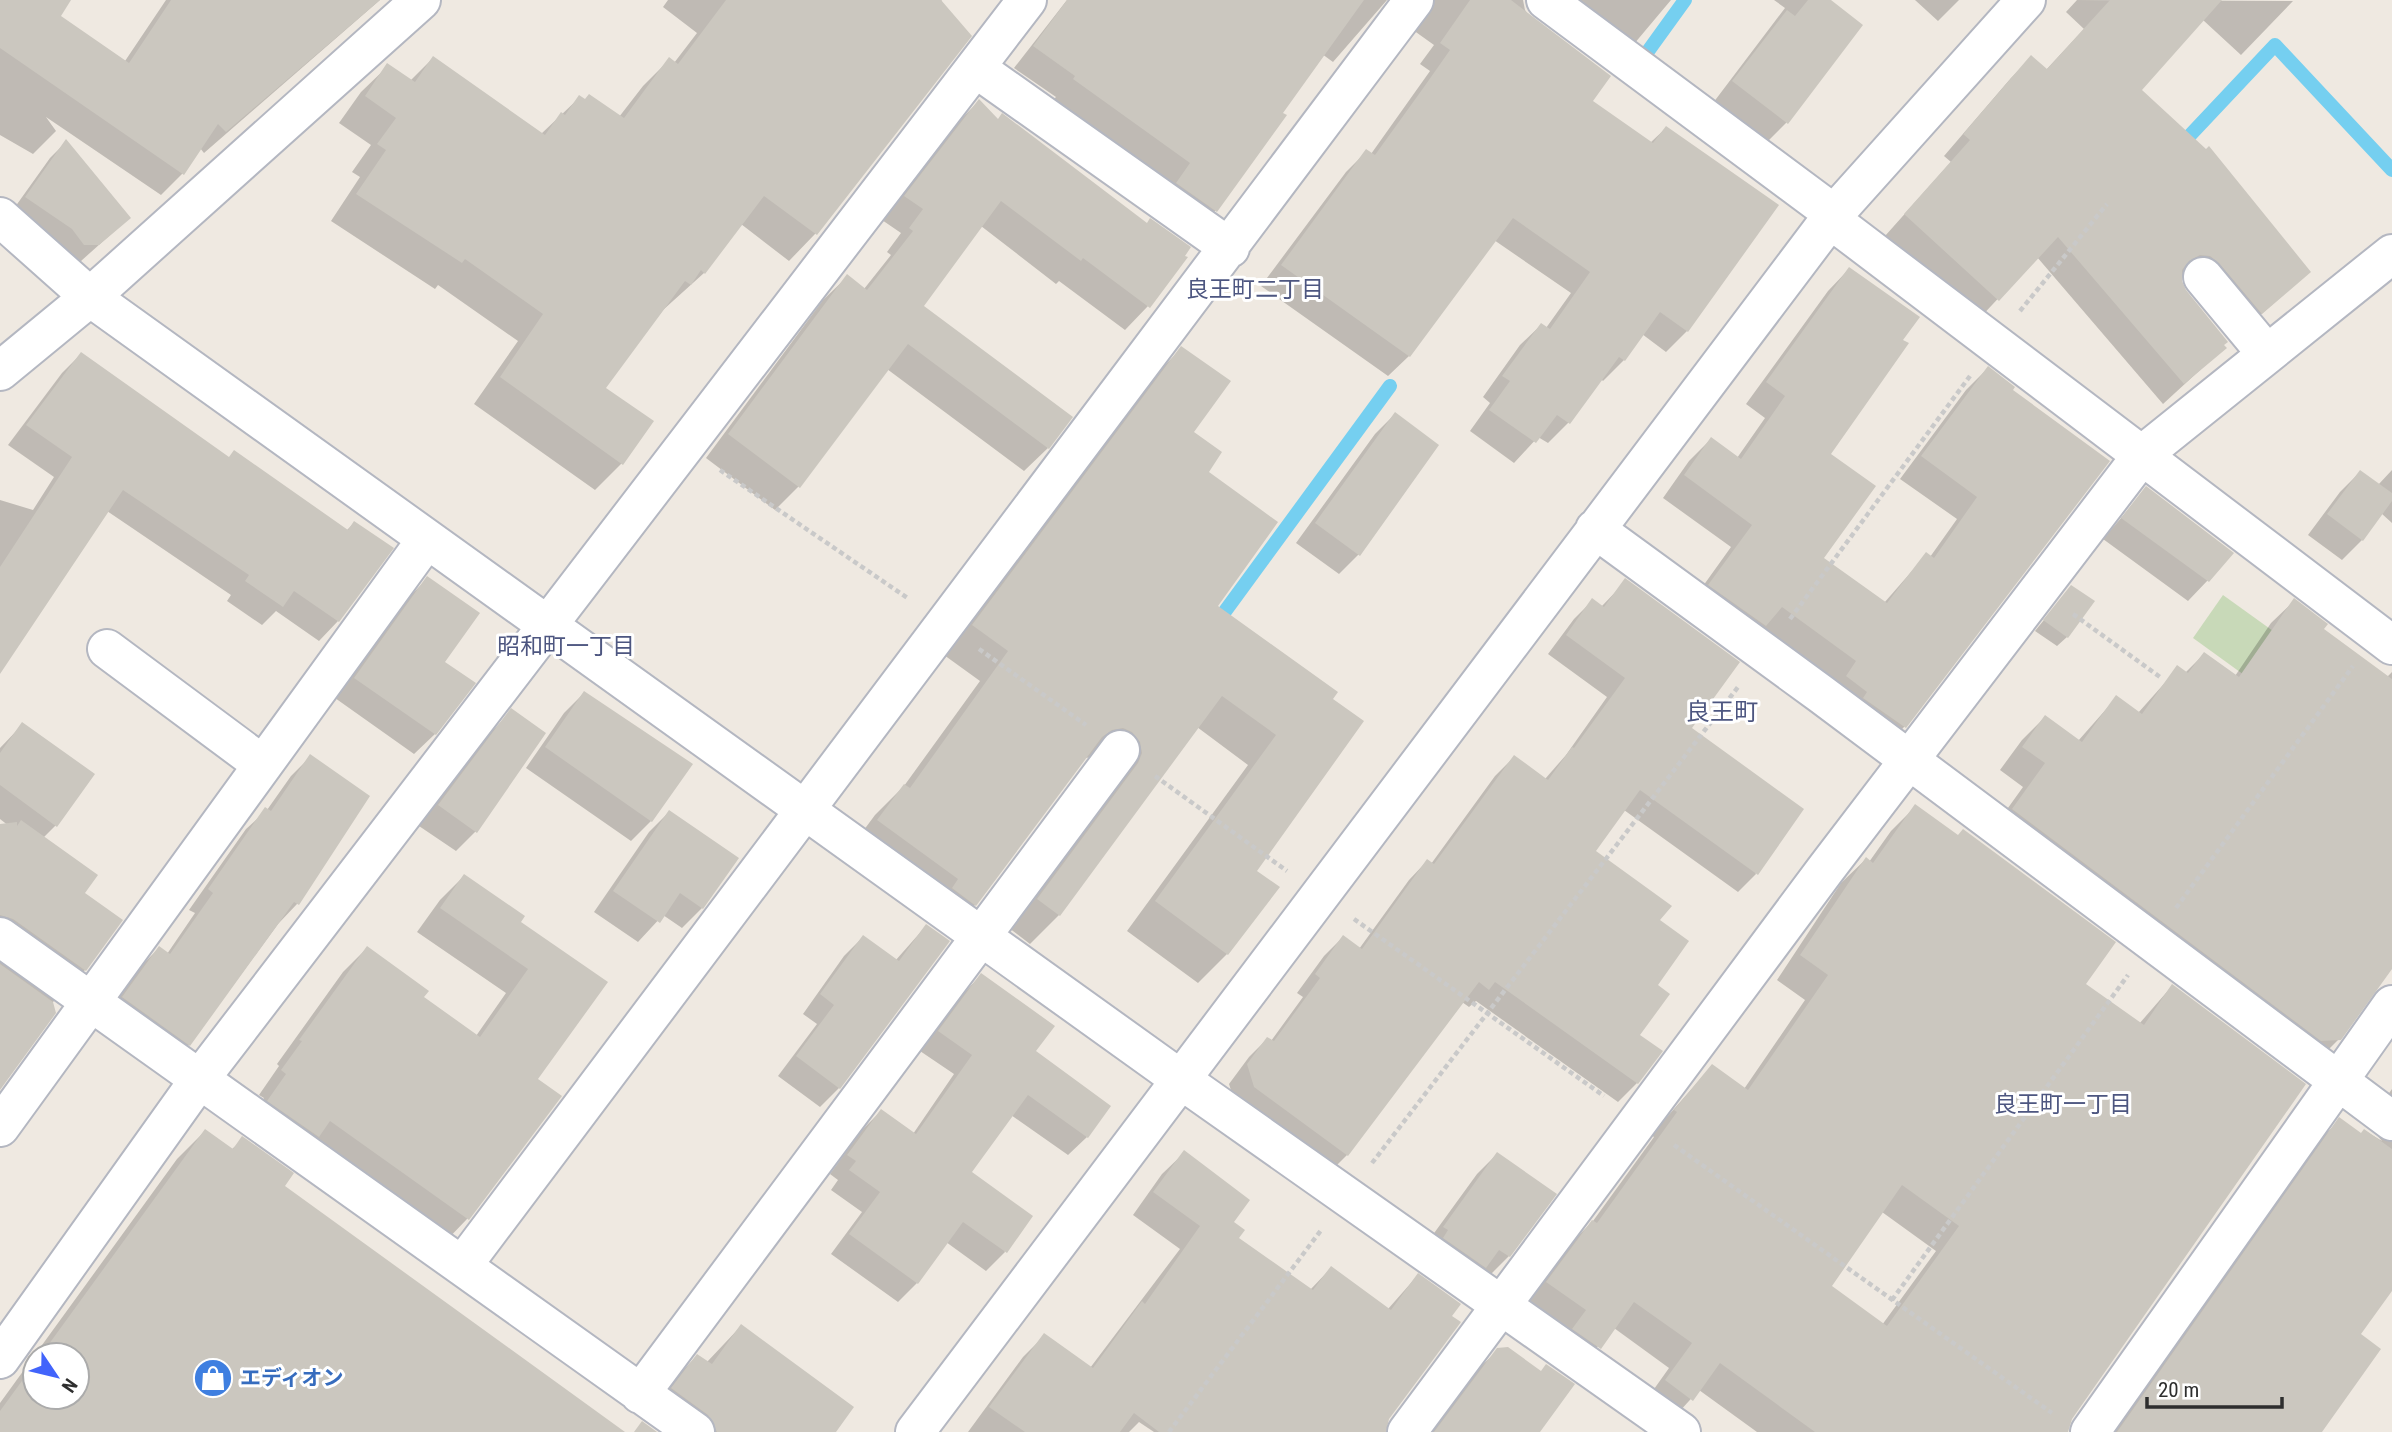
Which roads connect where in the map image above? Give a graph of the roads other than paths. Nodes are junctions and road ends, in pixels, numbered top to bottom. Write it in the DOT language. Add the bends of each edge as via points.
graph roads {
  1 [pos="421,0"];
  2 [pos="1027,0"];
  3 [pos="1414,0"];
  4 [pos="1546,0"];
  5 [pos="2026,0"];
  6 [pos="977,69"];
  7 [pos="0,217"];
  8 [pos="1832,217"];
  9 [pos="1230,248"];
  10 [pos="2392,254"];
  11 [pos="2203,277"];
  12 [pos="90,297"];
  13 [pos="2267,354"];
  14 [pos="0,372"];
  15 [pos="2143,454"];
  16 [pos="1595,530"];
  17 [pos="427,539"];
  18 [pos="548,626"];
  19 [pos="2392,645"];
  20 [pos="106,650"];
  21 [pos="1120,750"];
  22 [pos="1909,760"];
  23 [pos="263,765"];
  24 [pos="805,809"];
  25 [pos="982,936"];
  26 [pos="0,937"];
  27 [pos="91,1004"];
  28 [pos="2392,1004"];
  29 [pos="1180,1079"];
  30 [pos="199,1080"];
  31 [pos="2338,1081"];
  32 [pos="2392,1121"];
  33 [pos="0,1127"];
  34 [pos="462,1266"];
  35 [pos="1502,1306"];
  36 [pos="0,1359"];
  37 [pos="640,1394"];
  38 [pos="2074,1424"];
  39 [pos="695,1432"];
  40 [pos="915,1432"];
  41 [pos="1407,1432"];
  42 [pos="1681,1432"];
  1 -- 12 [label="street"];
  2 -- 6 [label="street"];
  3 -- 9 [label="street"];
  4 -- 8 [label="street"];
  5 -- 8 [label="street"];
  6 -- 9 [label="street"];
  6 -- 18 [label="street"];
  7 -- 12 [label="street"];
  8 -- 15 [label="street"];
  8 -- 16 [label="street"];
  9 -- 24 [label="street"];
  10 -- 13 [label="street"];
  11 -- 13 [label="street"];
  12 -- 14 [label="street"];
  12 -- 17 [label="street"];
  13 -- 15 [label="street"];
  15 -- 19 [label="street"];
  15 -- 22 [label="street"];
  16 -- 22 [label="street"];
  16 -- 29 [label="street"];
  17 -- 18 [label="street"];
  17 -- 23 [label="street"];
  18 -- 24 [label="street"];
  18 -- 30 [label="street"];
  20 -- 23 [label="street"];
  21 -- 25 [label="street"];
  22 -- 31 [label="street"];
  22 -- 35 [label="street"];
  23 -- 27 [label="street"];
  24 -- 25 [label="street"];
  24 -- 34 [label="street"];
  25 -- 29 [label="street"];
  25 -- 37 [label="street"];
  26 -- 27 [label="street"];
  27 -- 30 [label="street"];
  27 -- 33 [label="street"];
  28 -- 31 [label="street"];
  29 -- 35 [label="street"];
  29 -- 40 [label="street"];
  30 -- 34 [label="street"];
  30 -- 36 [label="street"];
  31 -- 32 [label="street"];
  31 -- 38 [label="street"];
  34 -- 37 [label="street"];
  35 -- 41 [label="street"];
  35 -- 42 [label="street"];
  37 -- 39 [label="street"];
}
